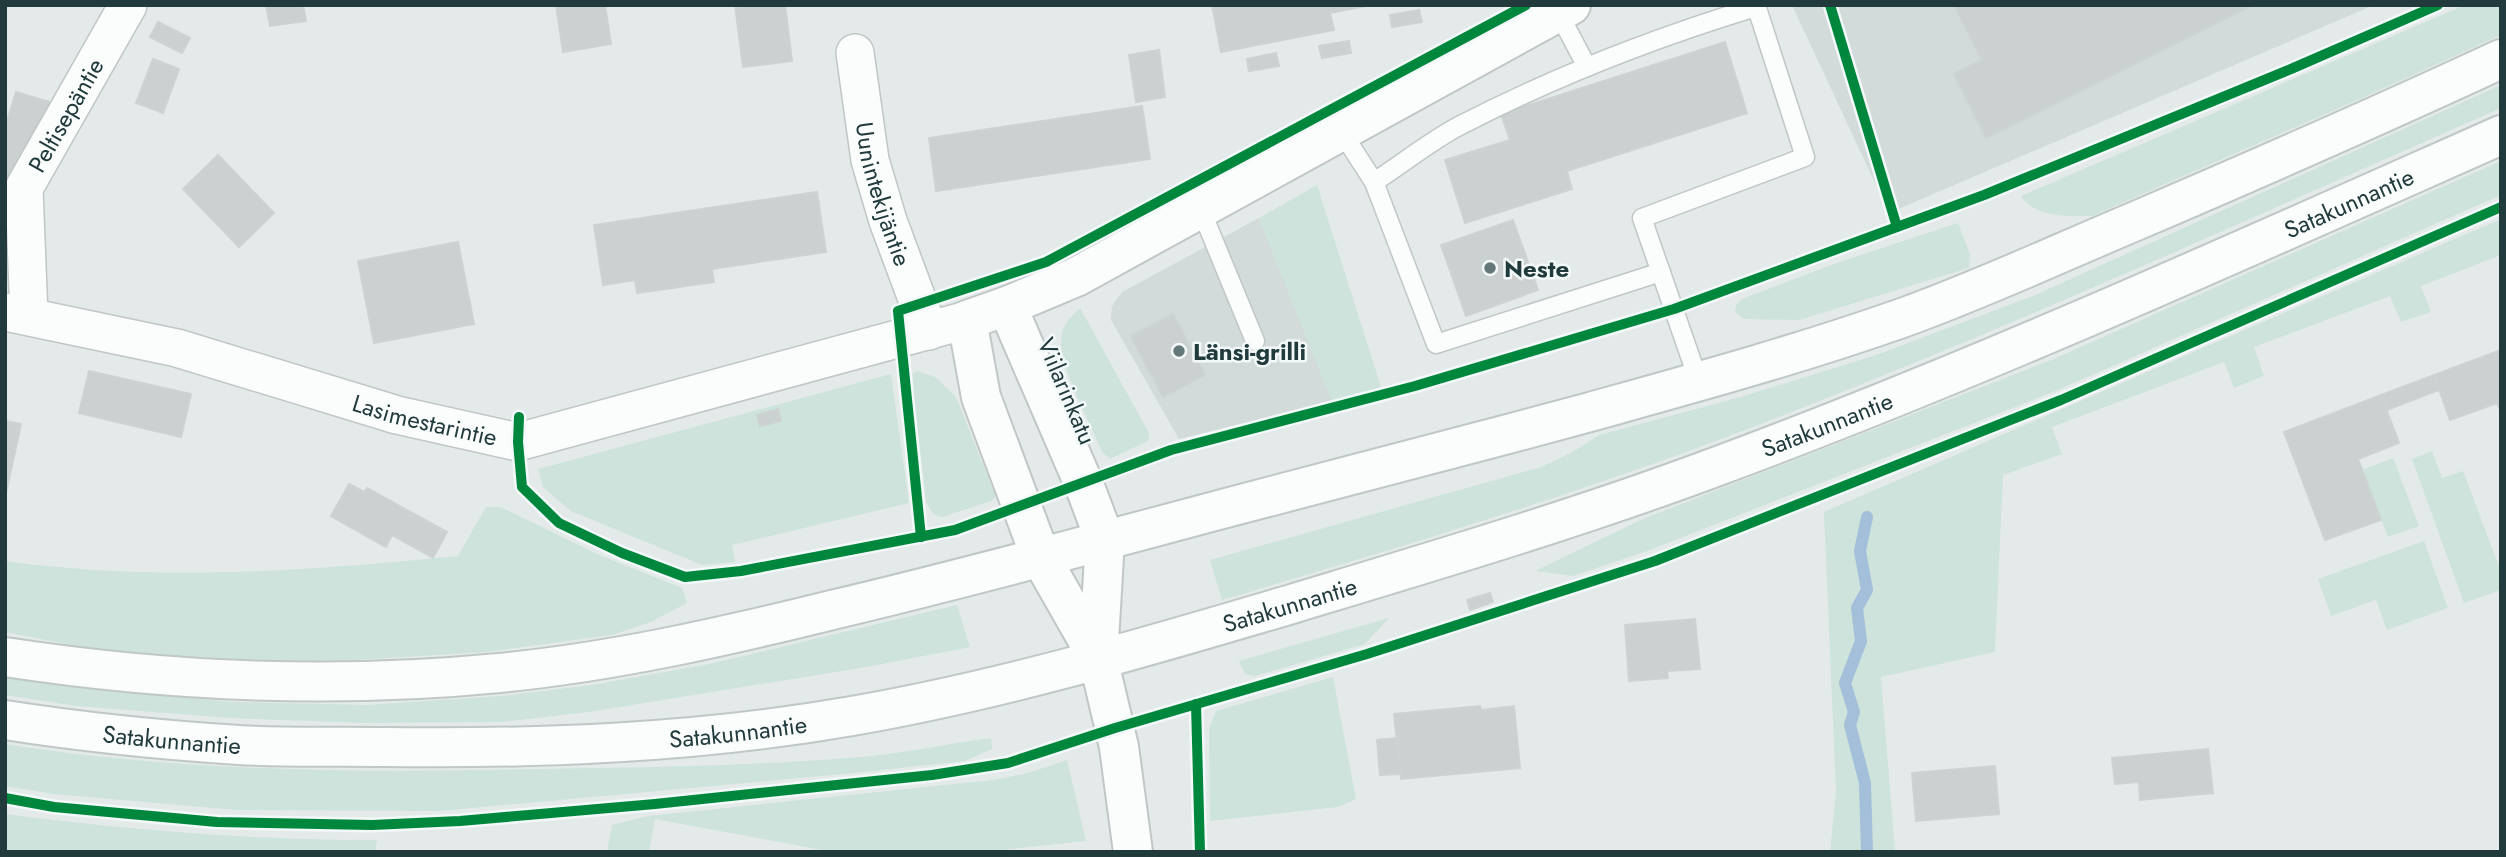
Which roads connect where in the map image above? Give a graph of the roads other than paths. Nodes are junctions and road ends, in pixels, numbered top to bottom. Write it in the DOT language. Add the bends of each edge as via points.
graph roads {
  1 [pos="128,5"];
  2 [pos="1756,6"];
  3 [pos="1565,9"];
  4 [pos="855,52"];
  5 [pos="2501,59"];
  6 [pos="1587,67"];
  7 [pos="1341,131"];
  8 [pos="2501,135"];
  9 [pos="1374,182"];
  10 [pos="1201,210"];
  11 [pos="1661,272"];
  12 [pos="1007,306"];
  13 [pos="17,314"];
  14 [pos="967,320"];
  15 [pos="929,331"];
  16 [pos="1255,341"];
  17 [pos="1699,382"];
  18 [pos="1105,540"];
  19 [pos="1041,558"];
  20 [pos="5,657"];
  21 [pos="1098,658"];
  22 [pos="5,720"];
  23 [pos="1133,852"];
  1 -- 13 [label="street, Peltisepäntie" via="24,188"];
  2 -- 6 [label="lane"];
  2 -- 11 [label="lane" via="1805,157 1642,218"];
  3 -- 6 [label="lane"];
  3 -- 7 [label="main road"];
  4 -- 15 [label="street, Uunintekijäntie" via="870,160"];
  5 -- 17 [label="main road" via="2347,131 1918,312"];
  6 -- 9 [label="lane" via="1457,127"];
  7 -- 9 [label="lane"];
  7 -- 10 [label="main road"];
  8 -- 21 [label="main road, Satakunnantie" via="2093,316 1716,467 1466,552"];
  9 -- 11 [label="lane" via="1436,344"];
  10 -- 12 [label="main road" via="1076,277"];
  10 -- 16 [label="lane"];
  11 -- 17 [label="lane"];
  12 -- 14 [label="main road"];
  12 -- 18 [label="main road, Viilarinkatu"];
  13 -- 15 [label="street, Lasimestarintie" via="177,348 397,415 518,442"];
  14 -- 15 [label="street, Lasimestarintie"];
  14 -- 19 [label="main road" via="981,397"];
  17 -- 18 [label="main road"];
  18 -- 19 [label="main road"];
  18 -- 21 [label="main road, Viilarinkatu"];
  19 -- 20 [label="main road" via="703,641 503,673 374,682 242,681 162,677"];
  19 -- 21 [label="main road"];
  21 -- 22 [label="main road, Satakunnantie" via="991,687 850,716 695,736 581,744 496,748 242,745"];
  21 -- 23 [label="main road" via="1119,747"];
}
